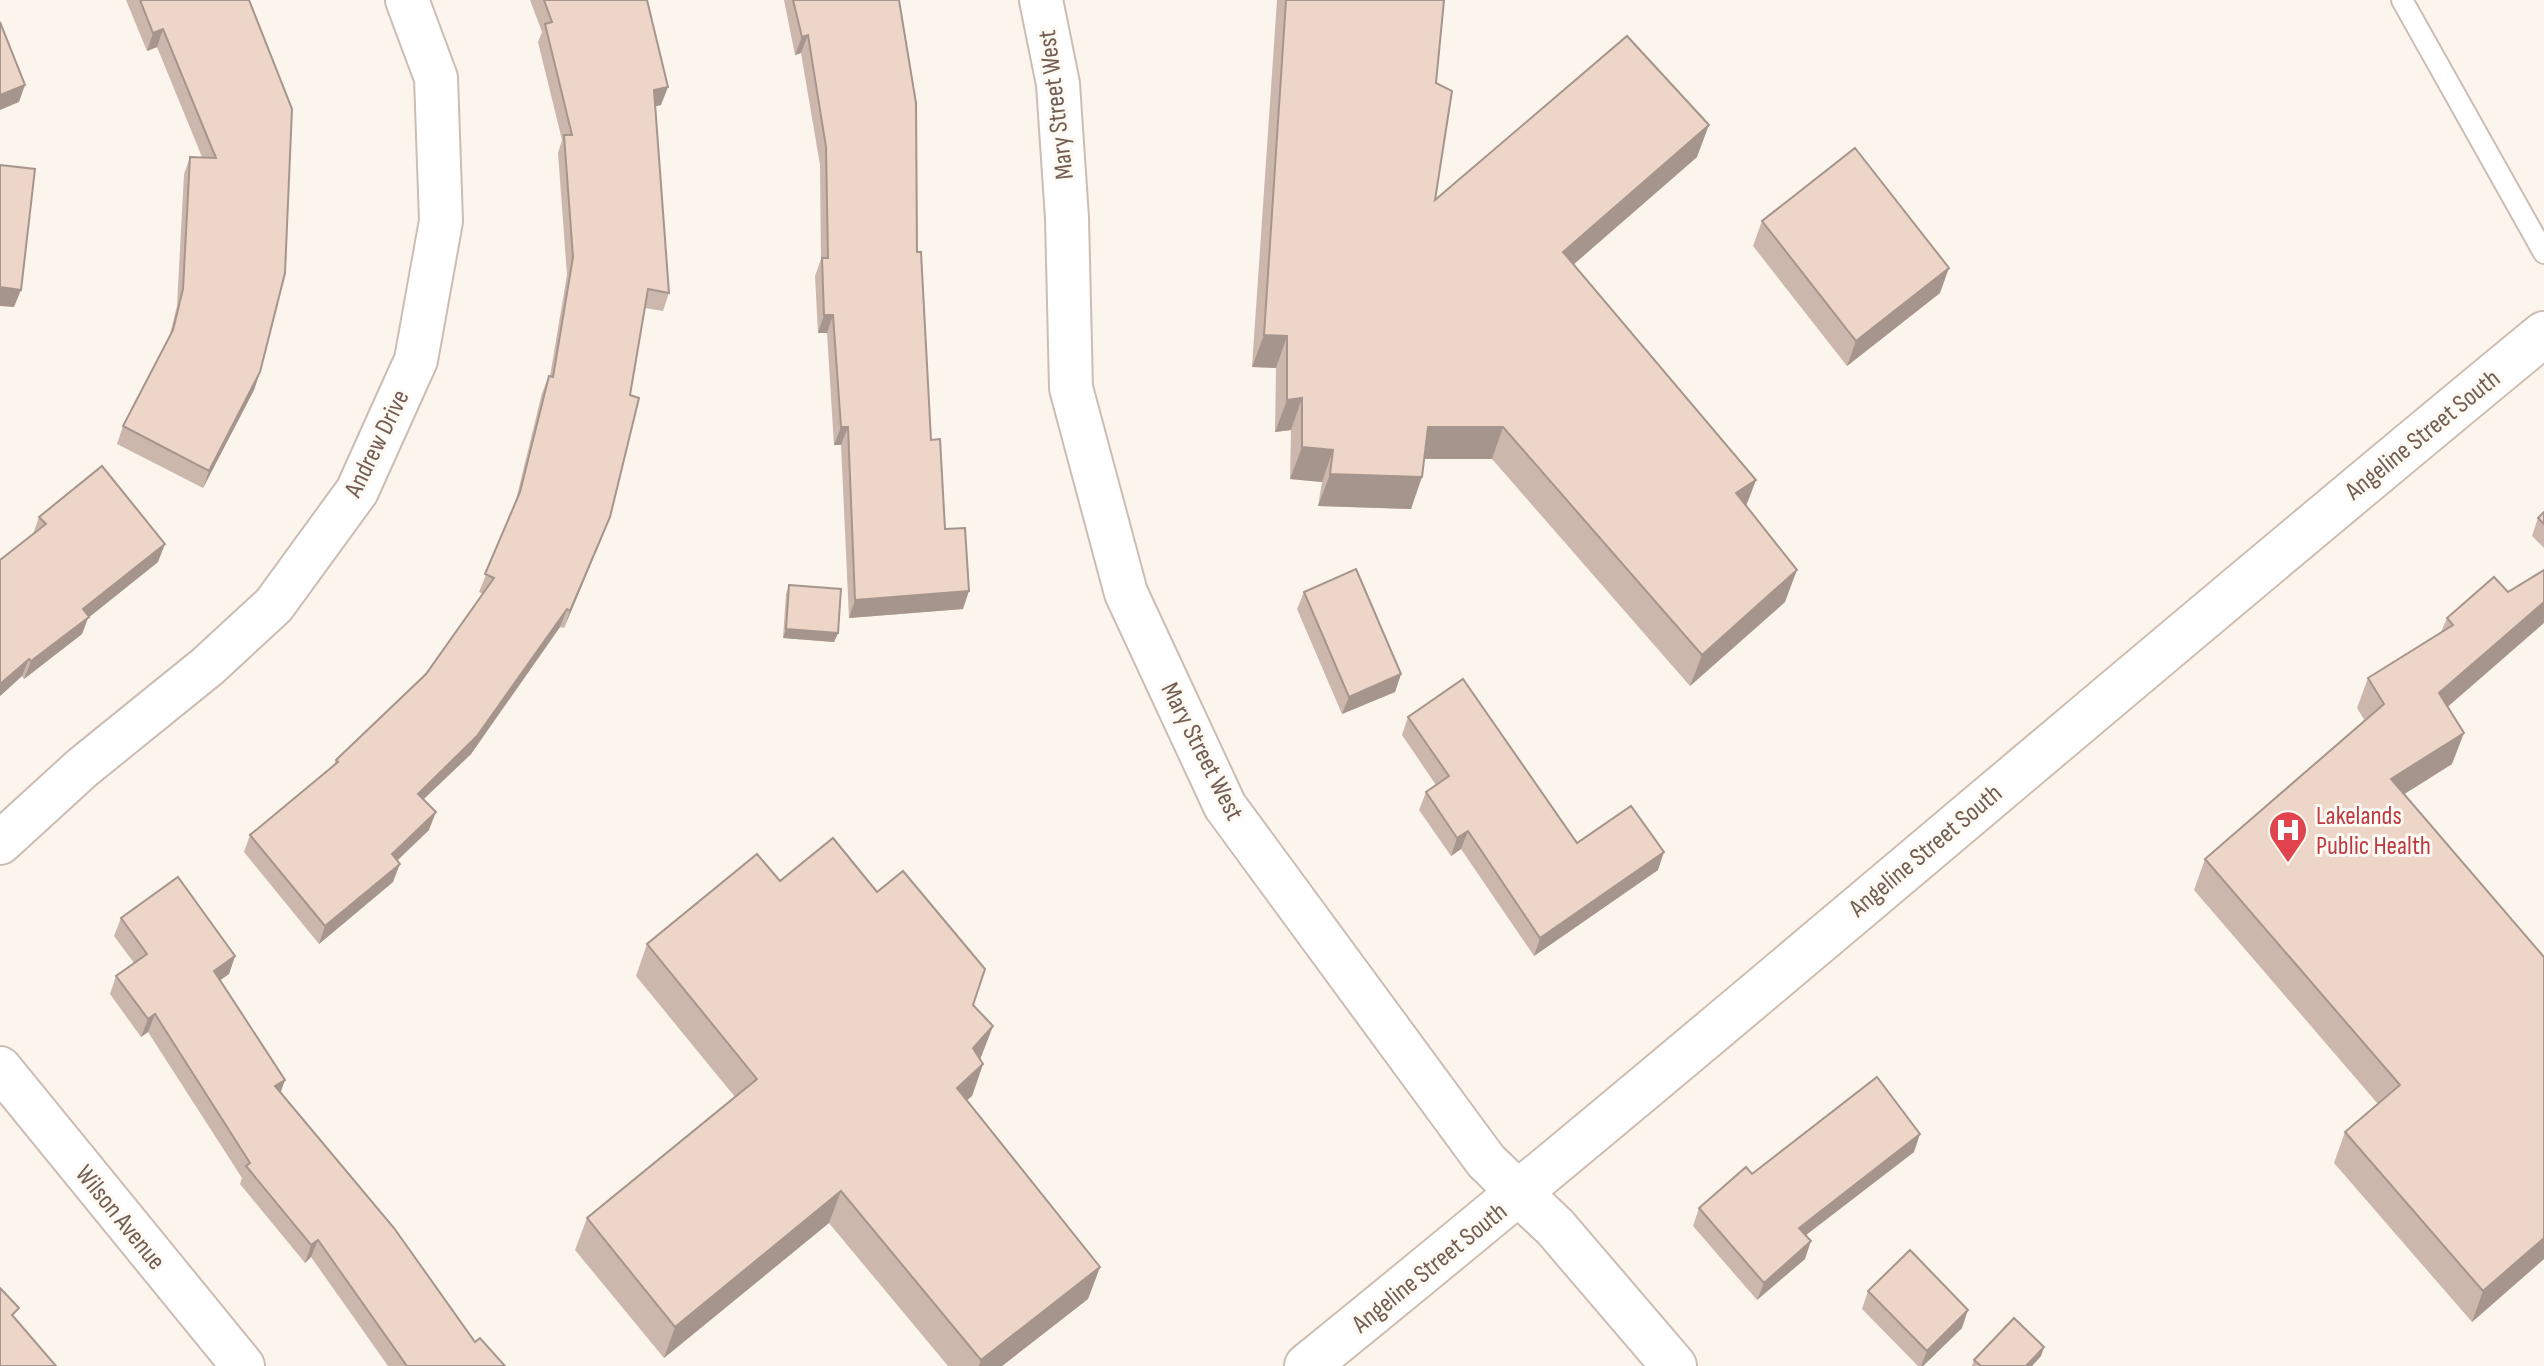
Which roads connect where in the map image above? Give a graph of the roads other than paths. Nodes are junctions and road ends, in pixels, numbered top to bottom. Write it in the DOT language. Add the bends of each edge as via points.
graph roads {
  1 [pos="407,0"];
  2 [pos="1041,0"];
  3 [pos="2402,0"];
  4 [pos="2544,253"];
  5 [pos="2544,334"];
  6 [pos="0,843"];
  7 [pos="0,1068"];
  8 [pos="1520,1194"];
  9 [pos="243,1366"];
  10 [pos="1307,1366"];
  11 [pos="1674,1366"];
  1 -- 6 [label="street, Andrew Drive" via="436,78 441,221 416,360 357,491 274,605"];
  2 -- 8 [label="street, Mary Street West" via="1058,84 1071,388 1126,593 1225,806 1486,1161"];
  3 -- 4 [label="lane"];
  5 -- 8 [label="main road, Angeline Street South" via="2232,590"];
  7 -- 9 [label="street, Wilson Avenue"];
  8 -- 10 [label="main road, Angeline Street South"];
  8 -- 11 [label="main road, Mary Street West" via="1555,1227"];
}
